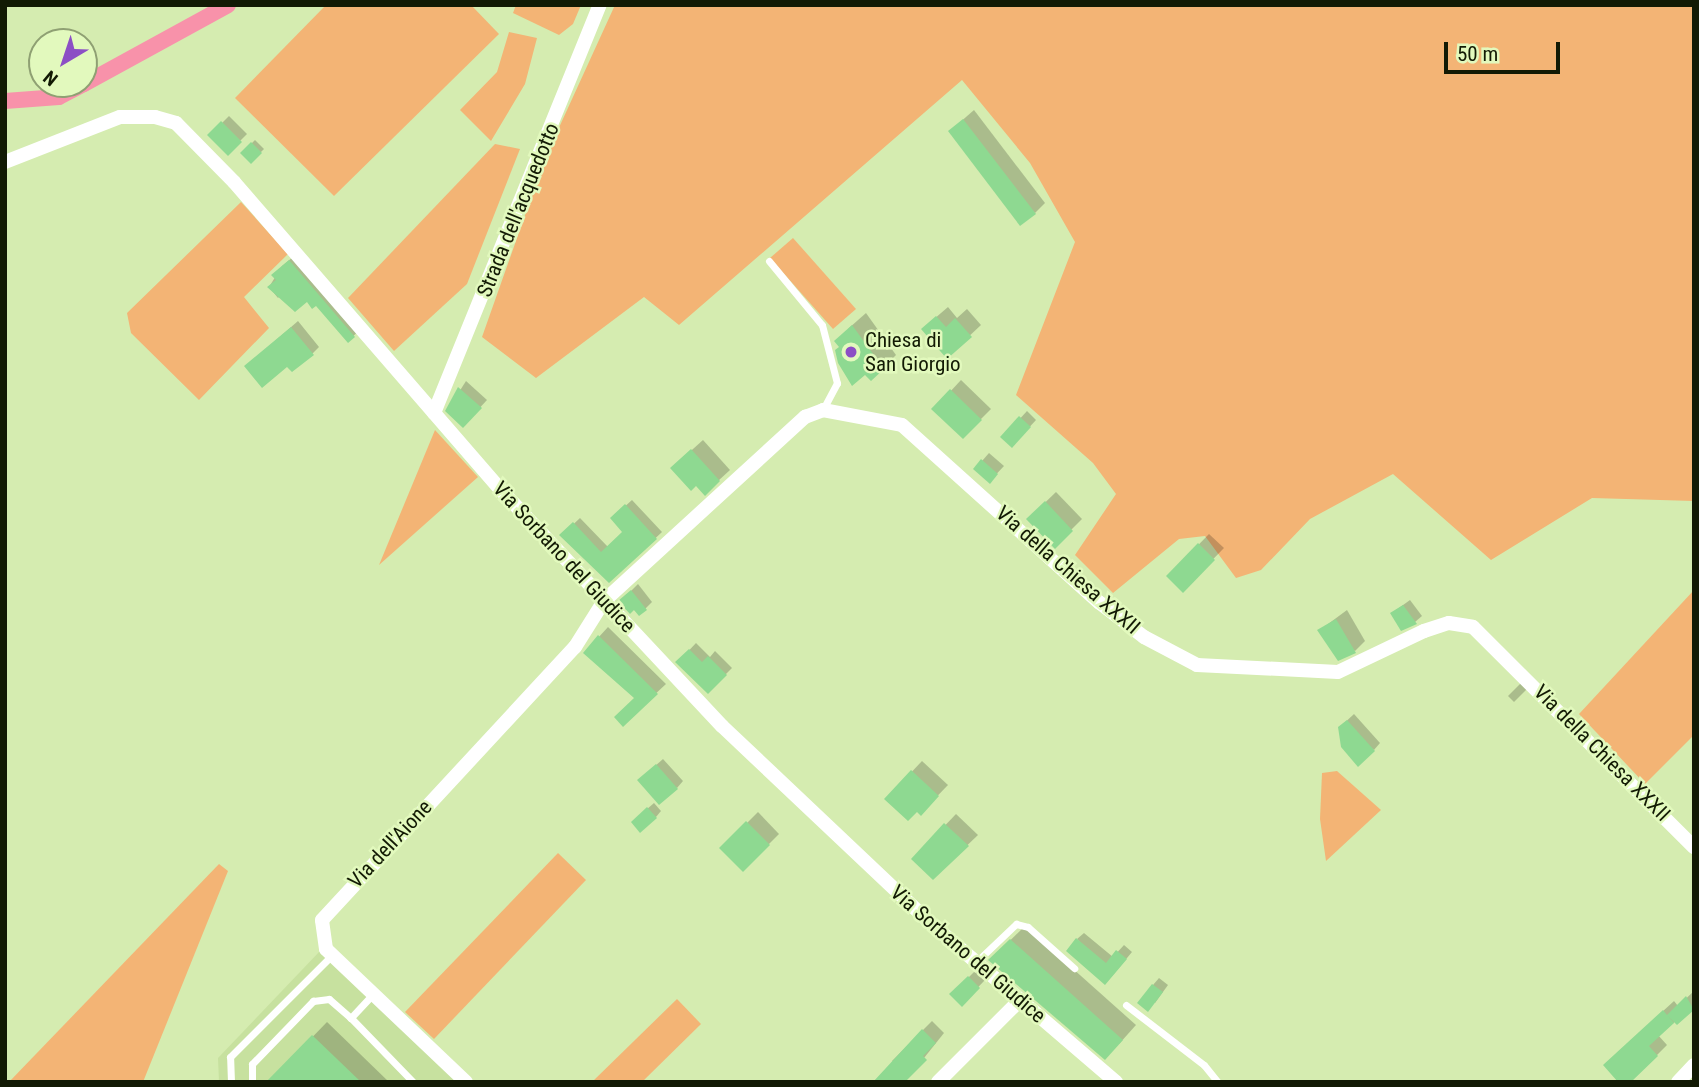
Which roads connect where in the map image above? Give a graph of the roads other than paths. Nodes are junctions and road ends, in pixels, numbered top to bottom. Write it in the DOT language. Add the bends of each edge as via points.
graph roads {
  1 [pos="600,5"];
  2 [pos="5,162"];
  3 [pos="769,261"];
  4 [pos="823,410"];
  5 [pos="434,413"];
  6 [pos="604,601"];
  7 [pos="1694,847"];
  8 [pos="332,955"];
  9 [pos="975,963"];
  10 [pos="1074,968"];
  11 [pos="373,993"];
  12 [pos="1019,1001"];
  13 [pos="1126,1005"];
  14 [pos="351,1018"];
  15 [pos="1694,1065"];
  16 [pos="231,1082"];
  17 [pos="252,1082"];
  18 [pos="413,1082"];
  19 [pos="466,1082"];
  20 [pos="938,1082"];
  21 [pos="1116,1082"];
  22 [pos="1219,1082"];
  23 [pos="1678,1082"];
  1 -- 5 [label="street, Strada dell'acquedotto"];
  2 -- 5 [label="street, Via Sorbano del Giudice" via="120,117 155,117 177,123 234,182"];
  3 -- 4 [label="lane" via="822,325 837,383"];
  4 -- 6 [label="street" via="805,417"];
  4 -- 7 [label="street, Via della Chiesa XXXII" via="902,425 1100,603 1144,637 1197,665 1338,672 1424,631 1449,623 1473,627"];
  5 -- 6 [label="street, Via Sorbano del Giudice"];
  6 -- 8 [label="street, Via dell'Aione" via="575,647 329,908 323,920 326,949"];
  6 -- 9 [label="street, Via Sorbano del Giudice" via="722,726"];
  8 -- 11 [label="street"];
  8 -- 16 [label="lane" via="230,1057"];
  9 -- 10 [label="lane" via="1016,924 1028,927"];
  9 -- 12 [label="street, Via Sorbano del Giudice"];
  11 -- 14 [label="lane"];
  11 -- 19 [label="street"];
  12 -- 20 [label="street"];
  12 -- 21 [label="street, Via Sorbano del Giudice"];
  13 -- 22 [label="lane" via="1204,1065"];
  14 -- 17 [label="lane" via="329,999 313,1001 252,1064"];
  14 -- 18 [label="lane"];
  15 -- 23 [label="street"];
}
